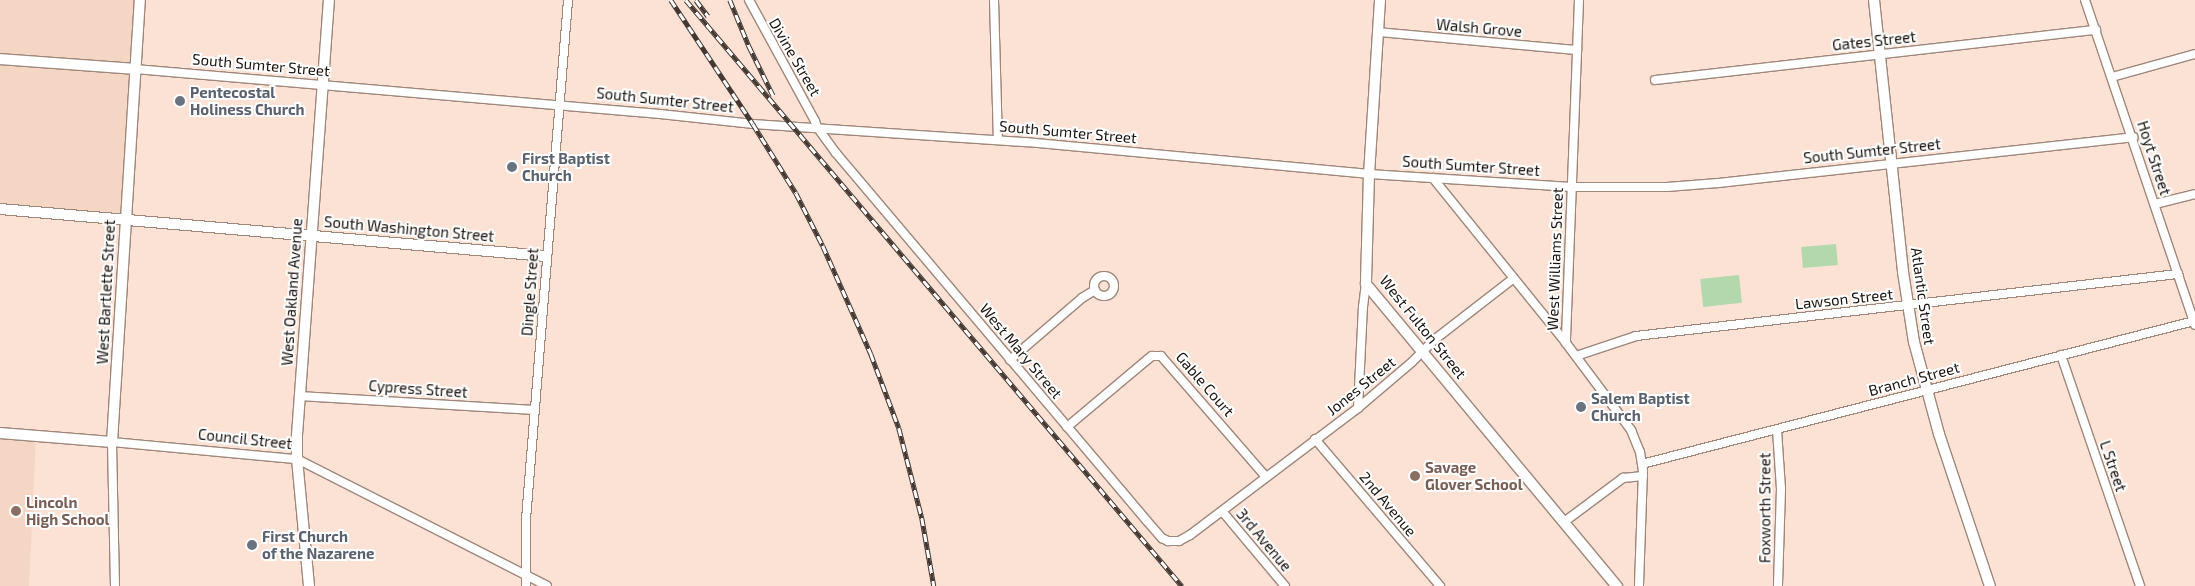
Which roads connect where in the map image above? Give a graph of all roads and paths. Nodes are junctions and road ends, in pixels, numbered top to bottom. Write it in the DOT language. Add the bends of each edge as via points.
graph roads {
  1 [pos="140,0"];
  2 [pos="329,0"];
  3 [pos="568,0"];
  4 [pos="749,0"];
  5 [pos="994,0"];
  6 [pos="1380,0"];
  7 [pos="1578,0"];
  8 [pos="1874,0"];
  9 [pos="2085,0"];
  10 [pos="2096,30"];
  11 [pos="1378,32"];
  12 [pos="1577,50"];
  13 [pos="2195,54"];
  14 [pos="1880,55"];
  15 [pos="0,59"];
  16 [pos="135,69"];
  17 [pos="2112,77"];
  18 [pos="1655,80"];
  19 [pos="321,85"];
  20 [pos="559,105"];
  21 [pos="817,127"];
  22 [pos="2133,138"];
  23 [pos="998,140"];
  24 [pos="1892,164"];
  25 [pos="1369,174"];
  26 [pos="1433,178"];
  27 [pos="1572,187"];
  28 [pos="2195,194"];
  29 [pos="2155,204"];
  30 [pos="0,209"];
  31 [pos="125,220"];
  32 [pos="311,236"];
  33 [pos="546,256"];
  34 [pos="2178,274"];
  35 [pos="1514,278"];
  36 [pos="1366,284"];
  37 [pos="1095,290"];
  38 [pos="1908,305"];
  39 [pos="2194,323"];
  40 [pos="1566,343"];
  41 [pos="1423,351"];
  42 [pos="2061,355"];
  43 [pos="1576,356"];
  44 [pos="1010,360"];
  45 [pos="1926,390"];
  46 [pos="300,396"];
  47 [pos="1358,408"];
  48 [pos="534,410"];
  49 [pos="1067,427"];
  50 [pos="1777,430"];
  51 [pos="0,433"];
  52 [pos="1315,439"];
  53 [pos="112,442"];
  54 [pos="297,459"];
  55 [pos="1642,464"];
  56 [pos="1643,476"];
  57 [pos="1266,477"];
  58 [pos="1222,511"];
  59 [pos="1564,522"];
  60 [pos="526,576"];
  61 [pos="115,586"];
  62 [pos="309,586"];
  63 [pos="526,586"];
  64 [pos="547,586"];
  65 [pos="1285,586"];
  66 [pos="1440,586"];
  67 [pos="1617,586"];
  68 [pos="1639,586"];
  69 [pos="1778,586"];
  70 [pos="1990,586"];
  71 [pos="2140,586"];
  1 -- 16 [label="street, West Bartlette Street"];
  2 -- 19 [label="street, West Oakland Avenue"];
  3 -- 20 [label="street, Dingle Street"];
  4 -- 21 [label="street, Divine Street"];
  5 -- 23 [label="street"];
  6 -- 11 [label="street, West Fulton Street"];
  7 -- 12 [label="street, West Williams Street"];
  8 -- 14 [label="street, Atlantic Street"];
  9 -- 10 [label="street, Hoyt Street"];
  10 -- 14 [label="street, Gates Street"];
  10 -- 17 [label="street, Hoyt Street"];
  11 -- 12 [label="street, Walsh Grove"];
  11 -- 25 [label="street, West Fulton Street"];
  12 -- 27 [label="street, West Williams Street"];
  13 -- 17 [label="street"];
  14 -- 18 [label="street, Gates Street"];
  14 -- 24 [label="street, Atlantic Street"];
  15 -- 16 [label="street, South Sumter Street"];
  16 -- 19 [label="street, South Sumter Street"];
  16 -- 31 [label="street, West Bartlette Street"];
  17 -- 22 [label="street, Hoyt Street"];
  19 -- 20 [label="street, South Sumter Street"];
  19 -- 32 [label="street, West Oakland Avenue"];
  20 -- 21 [label="street, South Sumter Street"];
  20 -- 33 [label="street, Dingle Street"];
  21 -- 23 [label="street, South Sumter Street"];
  21 -- 44 [label="street, West Mary Street"];
  22 -- 24 [label="street, South Sumter Street"];
  22 -- 29 [label="street, Hoyt Street"];
  23 -- 25 [label="street, South Sumter Street"];
  24 -- 27 [label="street, South Sumter Street" via="1666,188"];
  24 -- 38 [label="street, Atlantic Street"];
  25 -- 26 [label="street, South Sumter Street"];
  25 -- 36 [label="street, West Fulton Street"];
  26 -- 27 [label="street, South Sumter Street"];
  26 -- 35 [label="street"];
  27 -- 40 [label="street, West Williams Street"];
  28 -- 29 [label="street"];
  29 -- 34 [label="street, Hoyt Street"];
  30 -- 31 [label="street, South Washington Street"];
  31 -- 32 [label="street, South Washington Street"];
  31 -- 53 [label="street, West Bartlette Street"];
  32 -- 33 [label="street, South Washington Street"];
  32 -- 46 [label="street, West Oakland Avenue"];
  33 -- 48 [label="street, Dingle Street"];
  34 -- 38 [label="street, Lawson Street"];
  34 -- 39 [label="street, Hoyt Street"];
  35 -- 40 [label="street"];
  35 -- 41 [label="street, Jones Street"];
  36 -- 41 [label="street, West Fulton Street"];
  36 -- 47 [label="street"];
  37 -- 44 [label="street"];
  38 -- 43 [label="street, Lawson Street" via="1636,336"];
  38 -- 45 [label="street, Atlantic Street"];
  39 -- 42 [label="street, Branch Street"];
  40 -- 43 [label="street, West Williams Street"];
  41 -- 47 [label="street, Jones Street"];
  41 -- 59 [label="street, West Fulton Street"];
  42 -- 45 [label="street, Branch Street"];
  42 -- 71 [label="street, L Street"];
  43 -- 55 [label="street, West Williams Street" via="1631,430"];
  44 -- 49 [label="street, West Mary Street"];
  45 -- 50 [label="street, Branch Street"];
  45 -- 70 [label="street, Atlantic Street"];
  46 -- 48 [label="street, Cypress Street"];
  46 -- 54 [label="street, West Oakland Avenue"];
  47 -- 52 [label="street, Jones Street"];
  48 -- 60 [label="street, Dingle Street" via="526,520"];
  49 -- 57 [label="street, Gable Court" via="1152,356 1162,356"];
  49 -- 58 [label="street, West Mary Street" via="1162,538 1183,540"];
  50 -- 55 [label="street, Branch Street"];
  50 -- 69 [label="street, Foxworth Street" via="1781,489"];
  51 -- 53 [label="street, Council Street"];
  52 -- 57 [label="street, Jones Street"];
  52 -- 66 [label="street, 2nd Avenue"];
  53 -- 54 [label="street, Council Street"];
  53 -- 61 [label="street, West Bartlette Street"];
  54 -- 60 [label="street, Council Street"];
  54 -- 62 [label="street, West Oakland Avenue"];
  55 -- 56 [label="street, West Williams Street"];
  56 -- 59 [label="street" via="1623,478"];
  56 -- 68 [label="street, West Williams Street"];
  57 -- 58 [label="street, Jones Street"];
  58 -- 65 [label="street, 3rd Avenue"];
  59 -- 67 [label="street, West Fulton Street"];
  60 -- 63 [label="street, Dingle Street"];
  60 -- 64 [label="street, Council Street"];
}
